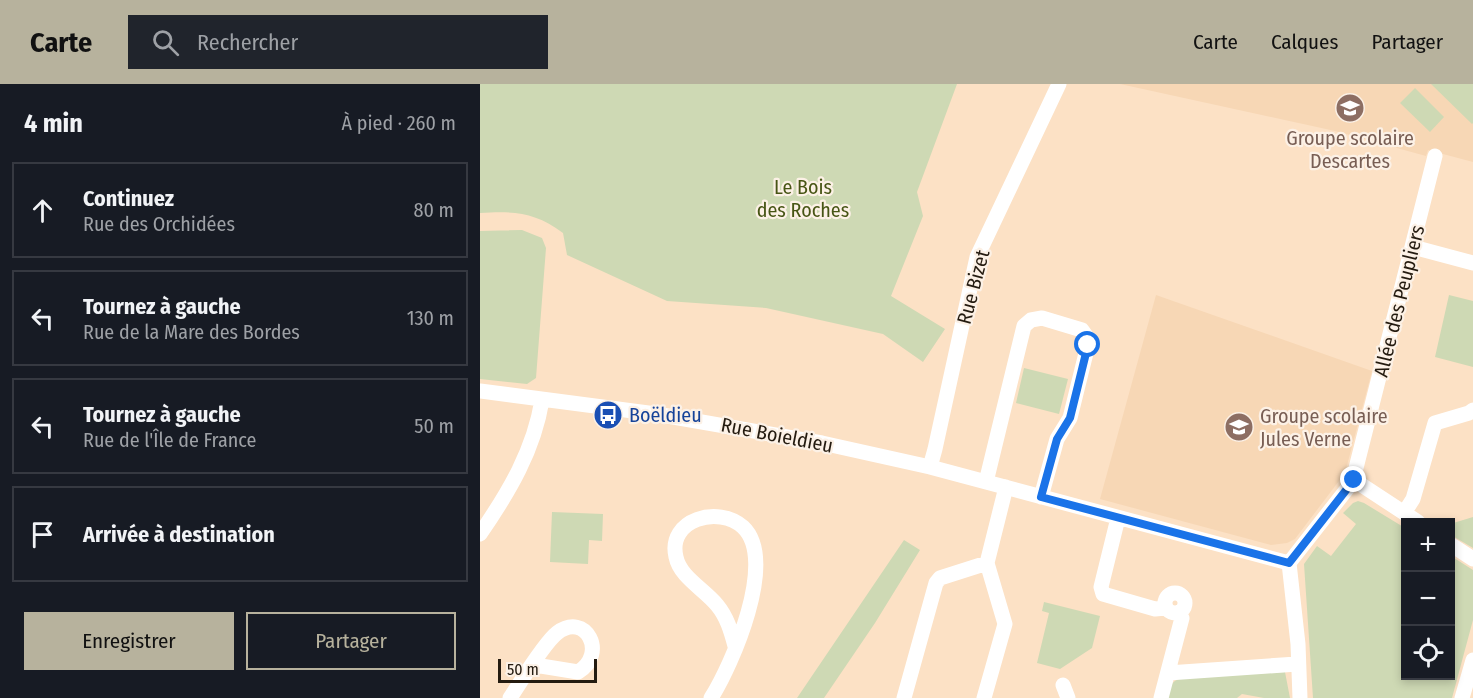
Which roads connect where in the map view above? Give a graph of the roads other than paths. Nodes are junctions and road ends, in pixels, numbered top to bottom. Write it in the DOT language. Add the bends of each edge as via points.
graph roads {
  1 [pos="1059,84"];
  2 [pos="1435,156"];
  3 [pos="1413,247"];
  4 [pos="1473,262"];
  5 [pos="480,392"];
  6 [pos="542,400"];
  7 [pos="1473,410"];
  8 [pos="930,467"];
  9 [pos="1354,480"];
  10 [pos="986,482"];
  11 [pos="1006,487"];
  12 [pos="1041,497"];
  13 [pos="1404,513"];
  14 [pos="1118,518"];
  15 [pos="1412,518"];
  16 [pos="480,534"];
  17 [pos="1455,547"];
  18 [pos="1473,559"];
  19 [pos="987,563"];
  20 [pos="1289,563"];
  21 [pos="735,646"];
  22 [pos="1473,660"];
  23 [pos="1298,664"];
  24 [pos="531,668"];
  25 [pos="1168,673"];
  26 [pos="510,698"];
  27 [pos="711,698"];
  28 [pos="904,698"];
  29 [pos="984,698"];
  30 [pos="1161,698"];
  31 [pos="1300,698"];
  32 [pos="1462,698"];
  1 -- 8 [label="street, Rue Bizet" via="977,257"];
  2 -- 3 [label="street, Allée des Peupliers"];
  3 -- 4 [label="street"];
  3 -- 9 [label="street, Allée des Peupliers"];
  5 -- 6 [label="street, Rue Boieldieu"];
  6 -- 8 [label="street, Rue Boieldieu" via="714,423"];
  6 -- 16 [label="street" via="525,460"];
  7 -- 13 [label="street" via="1435,423 1413,499"];
  8 -- 10 [label="street, Rue Boieldieu"];
  9 -- 13 [label="street"];
  9 -- 20 [label="street"];
  10 -- 11 [label="street, Rue Boieldieu"];
  10 -- 12 [label="street" via="1024,326 1042,318 1082,330 1088,345 1070,418 1057,439"];
  11 -- 12 [label="street, Rue Boieldieu"];
  11 -- 19 [label="street"];
  12 -- 14 [label="street, Rue Boieldieu"];
  13 -- 15 [label="street"];
  14 -- 20 [label="street, Rue Boieldieu"];
  14 -- 25 [label="street" via="1101,587 1103,594 1155,609 1173,610 1182,618"];
  17 -- 18 [label="street"];
  19 -- 28 [label="street" via="940,578 936,583"];
  19 -- 29 [label="street" via="1005,624"];
  20 -- 23 [label="street"];
  21 -- 21 [label="street" via="757,574 751,539 743,527 728,518 697,518 679,533 674,544 676,557 681,570 718,606"];
  21 -- 27 [label="street"];
  22 -- 32 [label="street"];
  23 -- 25 [label="street"];
  23 -- 31 [label="street"];
  24 -- 26 [label="street"];
  25 -- 30 [label="street"];
}
